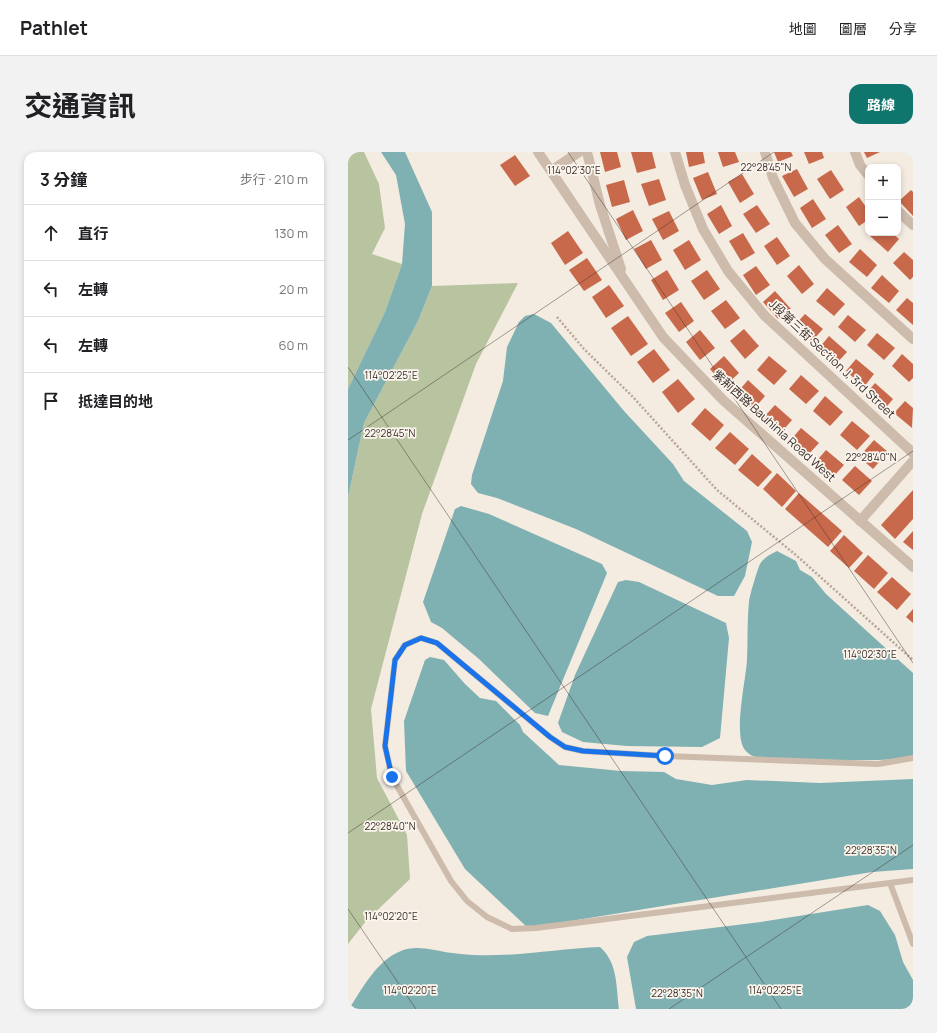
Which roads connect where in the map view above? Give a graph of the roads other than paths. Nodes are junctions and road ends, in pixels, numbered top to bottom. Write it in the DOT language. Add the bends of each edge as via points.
graph roads {
  1 [pos="538,152"];
  2 [pos="579,152"];
  3 [pos="587,152"];
  4 [pos="675,152"];
  5 [pos="765,152"];
  6 [pos="855,152"];
  7 [pos="551,171"];
  8 [pos="865,171"];
  9 [pos="901,214"];
  10 [pos="913,225"];
  11 [pos="626,282"];
  12 [pos="913,339"];
  13 [pos="913,453"];
  14 [pos="913,461"];
  15 [pos="860,520"];
  16 [pos="913,567"];
  17 [pos="913,758"];
  18 [pos="913,880"];
  19 [pos="890,883"];
  20 [pos="913,944"];
  1 -- 7 [label="street, 紫荊西路 Bauhinia Road West"];
  2 -- 7 [label="street"];
  3 -- 11 [label="street" via="600,205"];
  4 -- 13 [label="street, J段第三街 Section J, 3rd Street" via="684,185 703,229 728,270 764,316"];
  5 -- 12 [label="street" via="773,178 795,223 825,259"];
  6 -- 8 [label="street"];
  7 -- 11 [label="street, 紫荊西路 Bauhinia Road West"];
  9 -- 10 [label="street"];
  11 -- 15 [label="street, 紫荊西路 Bauhinia Road West" via="663,337 722,400"];
  14 -- 15 [label="street"];
  15 -- 16 [label="street, 紫荊西路 Bauhinia Road West"];
  17 -- 19 [label="lane" via="878,764 583,751 565,747 550,737 437,643 421,638 405,645 395,660 385,746 392,777 451,881 472,905 487,917 512,928 536,928"];
  18 -- 19 [label="lane"];
  19 -- 20 [label="lane"];
}
